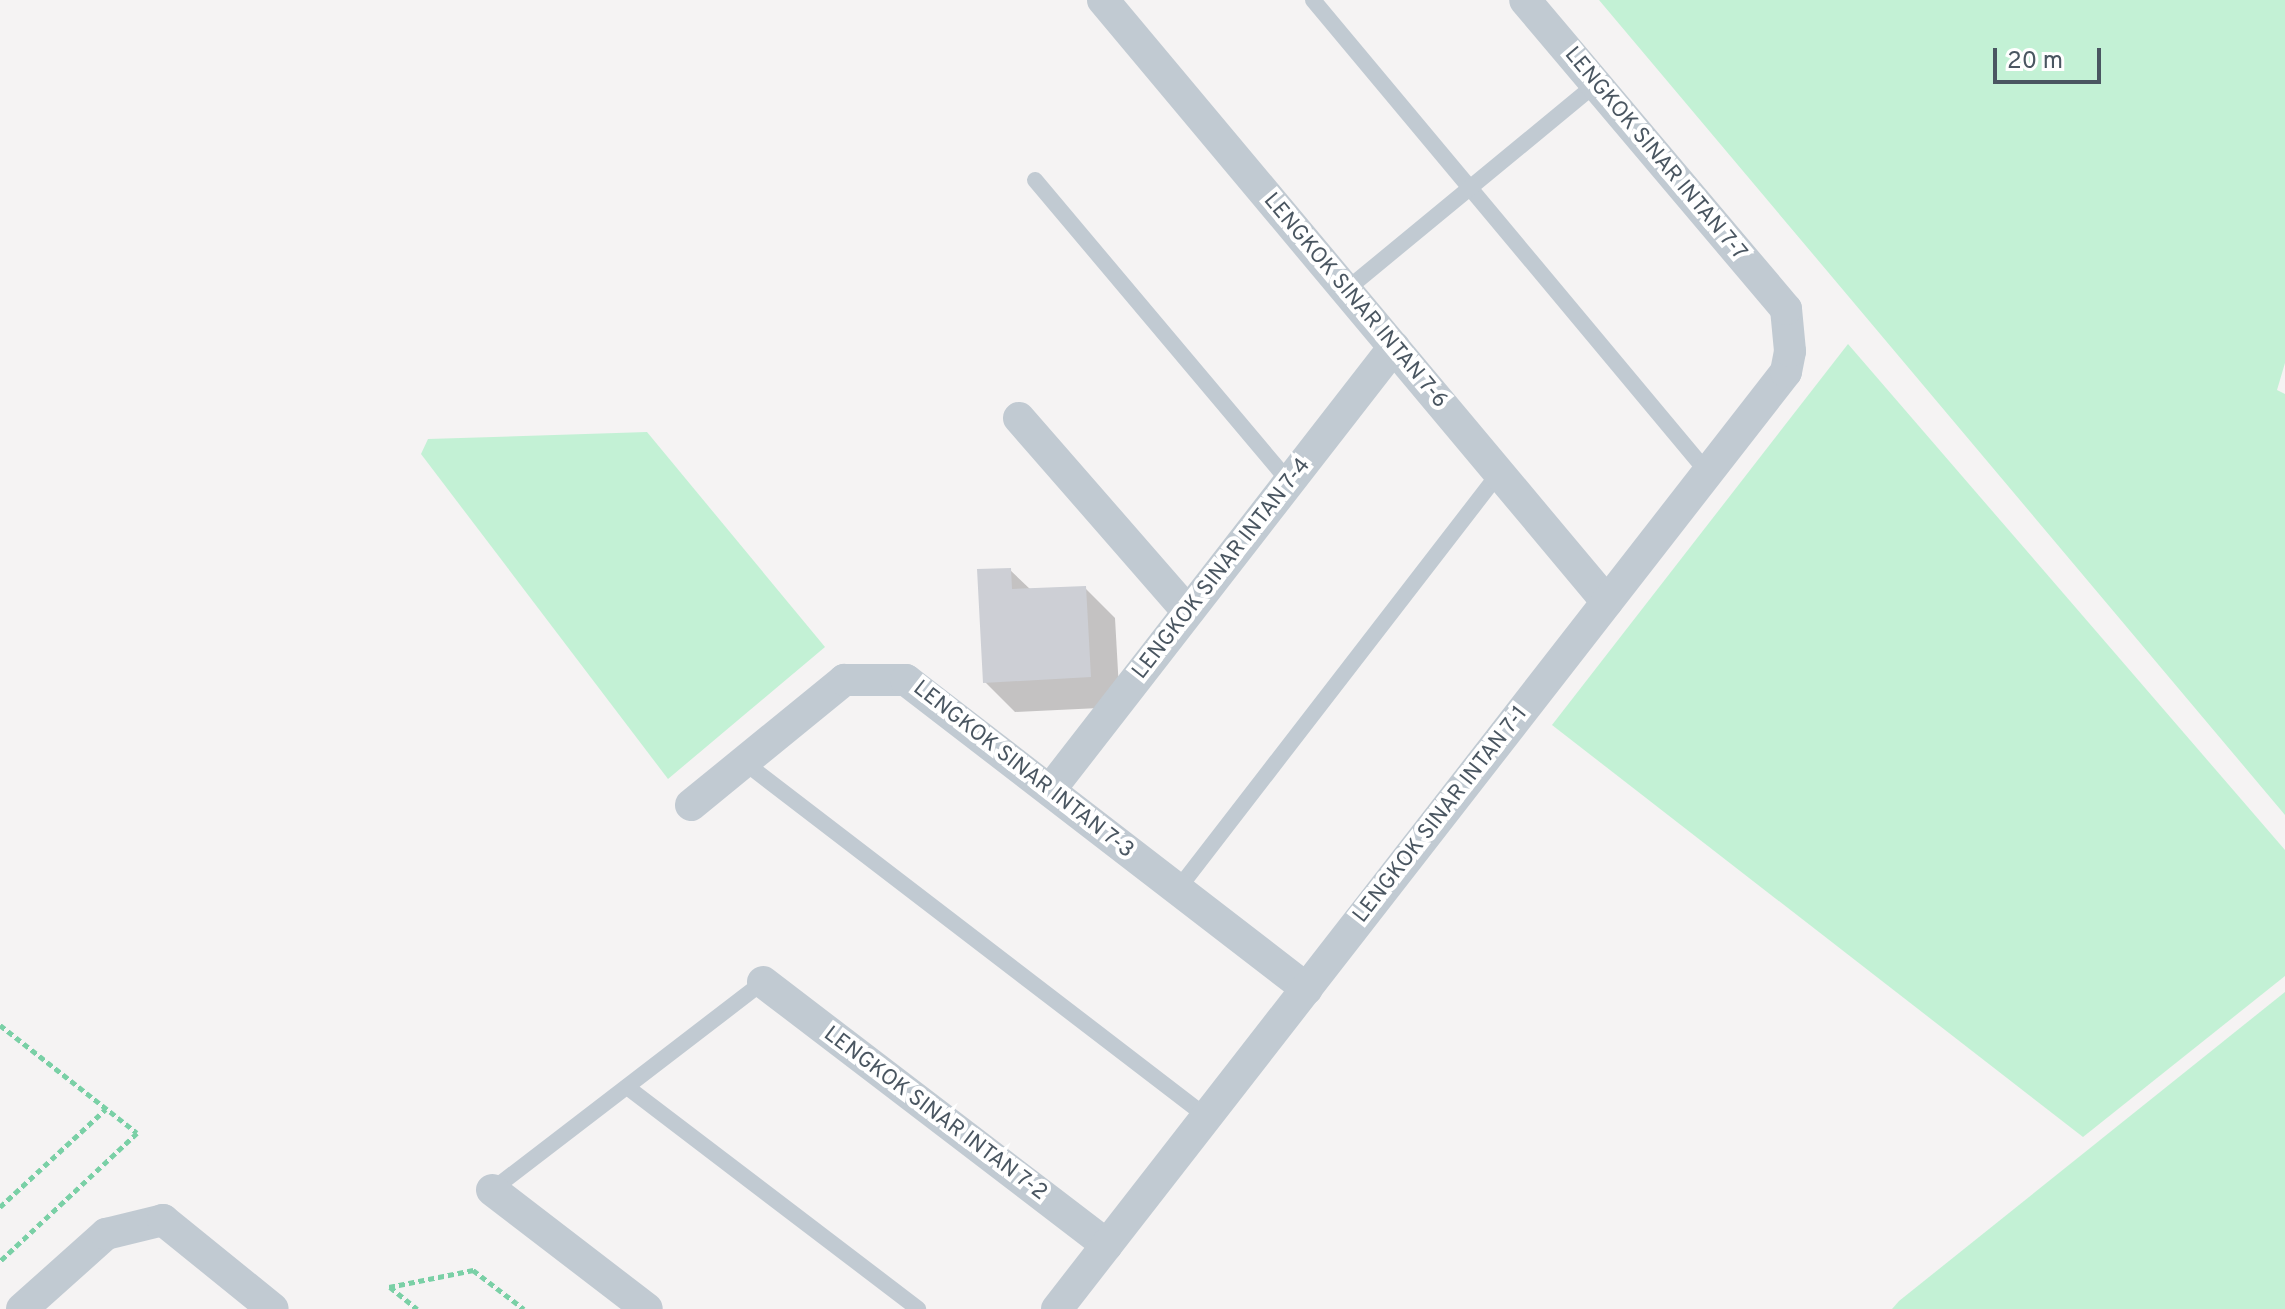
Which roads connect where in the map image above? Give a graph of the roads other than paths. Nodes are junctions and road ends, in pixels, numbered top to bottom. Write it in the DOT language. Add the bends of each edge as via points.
graph roads {
  1 [pos="1103,0"];
  2 [pos="1313,0"];
  3 [pos="1525,0"];
  4 [pos="1596,84"];
  5 [pos="1035,180"];
  6 [pos="1470,188"];
  7 [pos="1346,290"];
  8 [pos="1786,309"];
  9 [pos="1394,347"];
  10 [pos="1019,418"];
  11 [pos="1499,473"];
  12 [pos="1708,473"];
  13 [pos="1289,482"];
  14 [pos="1607,602"];
  15 [pos="1188,612"];
  16 [pos="744,762"];
  17 [pos="1050,790"];
  18 [pos="691,805"];
  19 [pos="1178,889"];
  20 [pos="763,982"];
  21 [pos="1307,989"];
  22 [pos="627,1087"];
  23 [pos="1207,1117"];
  24 [pos="492,1190"];
  25 [pos="1107,1245"];
  26 [pos="22,1309"];
  27 [pos="273,1309"];
  28 [pos="647,1309"];
  29 [pos="918,1309"];
  30 [pos="1057,1309"];
  1 -- 7 [label="street, LENGKOK SINAR INTAN 7-6"];
  2 -- 6 [label="lane"];
  3 -- 4 [label="street, LENGKOK SINAR INTAN 7-7"];
  4 -- 6 [label="lane"];
  4 -- 8 [label="street, LENGKOK SINAR INTAN 7-7"];
  5 -- 13 [label="lane"];
  6 -- 7 [label="lane"];
  6 -- 12 [label="lane"];
  7 -- 9 [label="street, LENGKOK SINAR INTAN 7-6"];
  8 -- 12 [label="street, LENGKOK SINAR INTAN 7-1" via="1786,372"];
  9 -- 11 [label="street, LENGKOK SINAR INTAN 7-6"];
  9 -- 13 [label="street, LENGKOK SINAR INTAN 7-4"];
  10 -- 15 [label="street"];
  11 -- 14 [label="street, LENGKOK SINAR INTAN 7-6"];
  11 -- 19 [label="lane"];
  12 -- 14 [label="street, LENGKOK SINAR INTAN 7-1"];
  13 -- 15 [label="street, LENGKOK SINAR INTAN 7-4"];
  14 -- 21 [label="street, LENGKOK SINAR INTAN 7-1"];
  15 -- 17 [label="street, LENGKOK SINAR INTAN 7-4"];
  16 -- 17 [label="street, LENGKOK SINAR INTAN 7-3" via="844,680 906,680"];
  16 -- 18 [label="street, LENGKOK SINAR INTAN 7-3"];
  16 -- 23 [label="lane"];
  17 -- 19 [label="street, LENGKOK SINAR INTAN 7-3"];
  19 -- 21 [label="street, LENGKOK SINAR INTAN 7-3"];
  20 -- 22 [label="lane"];
  20 -- 25 [label="street, LENGKOK SINAR INTAN 7-2"];
  21 -- 23 [label="street, LENGKOK SINAR INTAN 7-1"];
  22 -- 24 [label="lane"];
  22 -- 29 [label="lane"];
  23 -- 25 [label="street, LENGKOK SINAR INTAN 7-1"];
  24 -- 28 [label="street"];
  25 -- 30 [label="street, LENGKOK SINAR INTAN 7-1"];
  26 -- 27 [label="street" via="106,1234 163,1220"];
}
